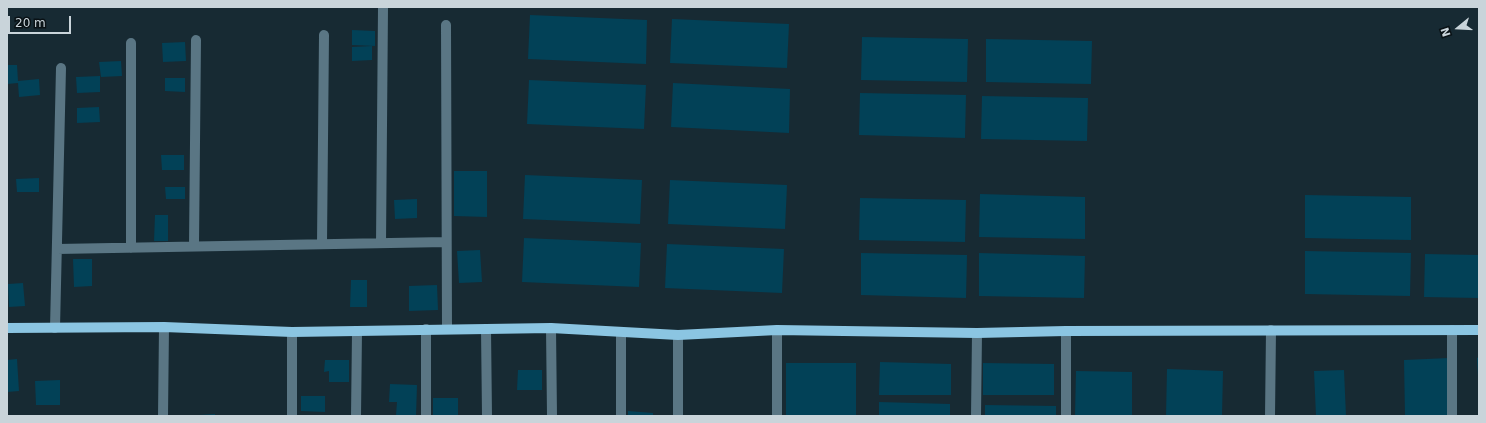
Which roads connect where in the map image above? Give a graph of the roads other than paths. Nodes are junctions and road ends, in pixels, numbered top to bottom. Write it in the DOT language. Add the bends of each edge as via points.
graph roads {
  1 [pos="383,8"];
  2 [pos="446,25"];
  3 [pos="324,35"];
  4 [pos="196,40"];
  5 [pos="131,43"];
  6 [pos="61,68"];
  7 [pos="446,242"];
  8 [pos="322,243"];
  9 [pos="381,244"];
  10 [pos="194,245"];
  11 [pos="57,248"];
  12 [pos="131,248"];
  13 [pos="164,327"];
  14 [pos="7,328"];
  15 [pos="55,328"];
  16 [pos="551,328"];
  17 [pos="426,329"];
  18 [pos="447,329"];
  19 [pos="486,329"];
  20 [pos="777,330"];
  21 [pos="1270,330"];
  22 [pos="1452,330"];
  23 [pos="1479,330"];
  24 [pos="1066,331"];
  25 [pos="292,332"];
  26 [pos="357,332"];
  27 [pos="622,332"];
  28 [pos="977,333"];
  29 [pos="678,335"];
  30 [pos="163,416"];
  31 [pos="292,416"];
  32 [pos="356,416"];
  33 [pos="426,416"];
  34 [pos="487,416"];
  35 [pos="552,416"];
  36 [pos="621,416"];
  37 [pos="678,416"];
  38 [pos="777,416"];
  39 [pos="976,416"];
  40 [pos="1066,416"];
  41 [pos="1270,416"];
  42 [pos="1452,416"];
  1 -- 9 [label="street"];
  2 -- 7 [label="street"];
  3 -- 8 [label="street"];
  4 -- 10 [label="street"];
  5 -- 12 [label="street"];
  6 -- 11 [label="street"];
  7 -- 9 [label="street"];
  7 -- 18 [label="street"];
  8 -- 9 [label="street"];
  8 -- 10 [label="street"];
  10 -- 12 [label="street"];
  11 -- 12 [label="street"];
  11 -- 15 [label="street"];
  13 -- 15 [label="main road"];
  13 -- 25 [label="main road"];
  13 -- 30 [label="street"];
  14 -- 15 [label="main road"];
  16 -- 19 [label="main road"];
  16 -- 27 [label="main road"];
  16 -- 35 [label="street"];
  17 -- 18 [label="main road"];
  17 -- 26 [label="main road"];
  17 -- 33 [label="street"];
  18 -- 19 [label="main road"];
  19 -- 34 [label="street"];
  20 -- 28 [label="main road"];
  20 -- 29 [label="main road"];
  20 -- 38 [label="street"];
  21 -- 22 [label="main road"];
  21 -- 24 [label="main road"];
  21 -- 41 [label="street"];
  22 -- 23 [label="main road"];
  22 -- 42 [label="street"];
  24 -- 28 [label="main road"];
  24 -- 40 [label="street"];
  25 -- 26 [label="main road"];
  25 -- 31 [label="street"];
  26 -- 32 [label="street"];
  27 -- 29 [label="main road"];
  27 -- 36 [label="street"];
  28 -- 39 [label="street"];
  29 -- 37 [label="street"];
}
